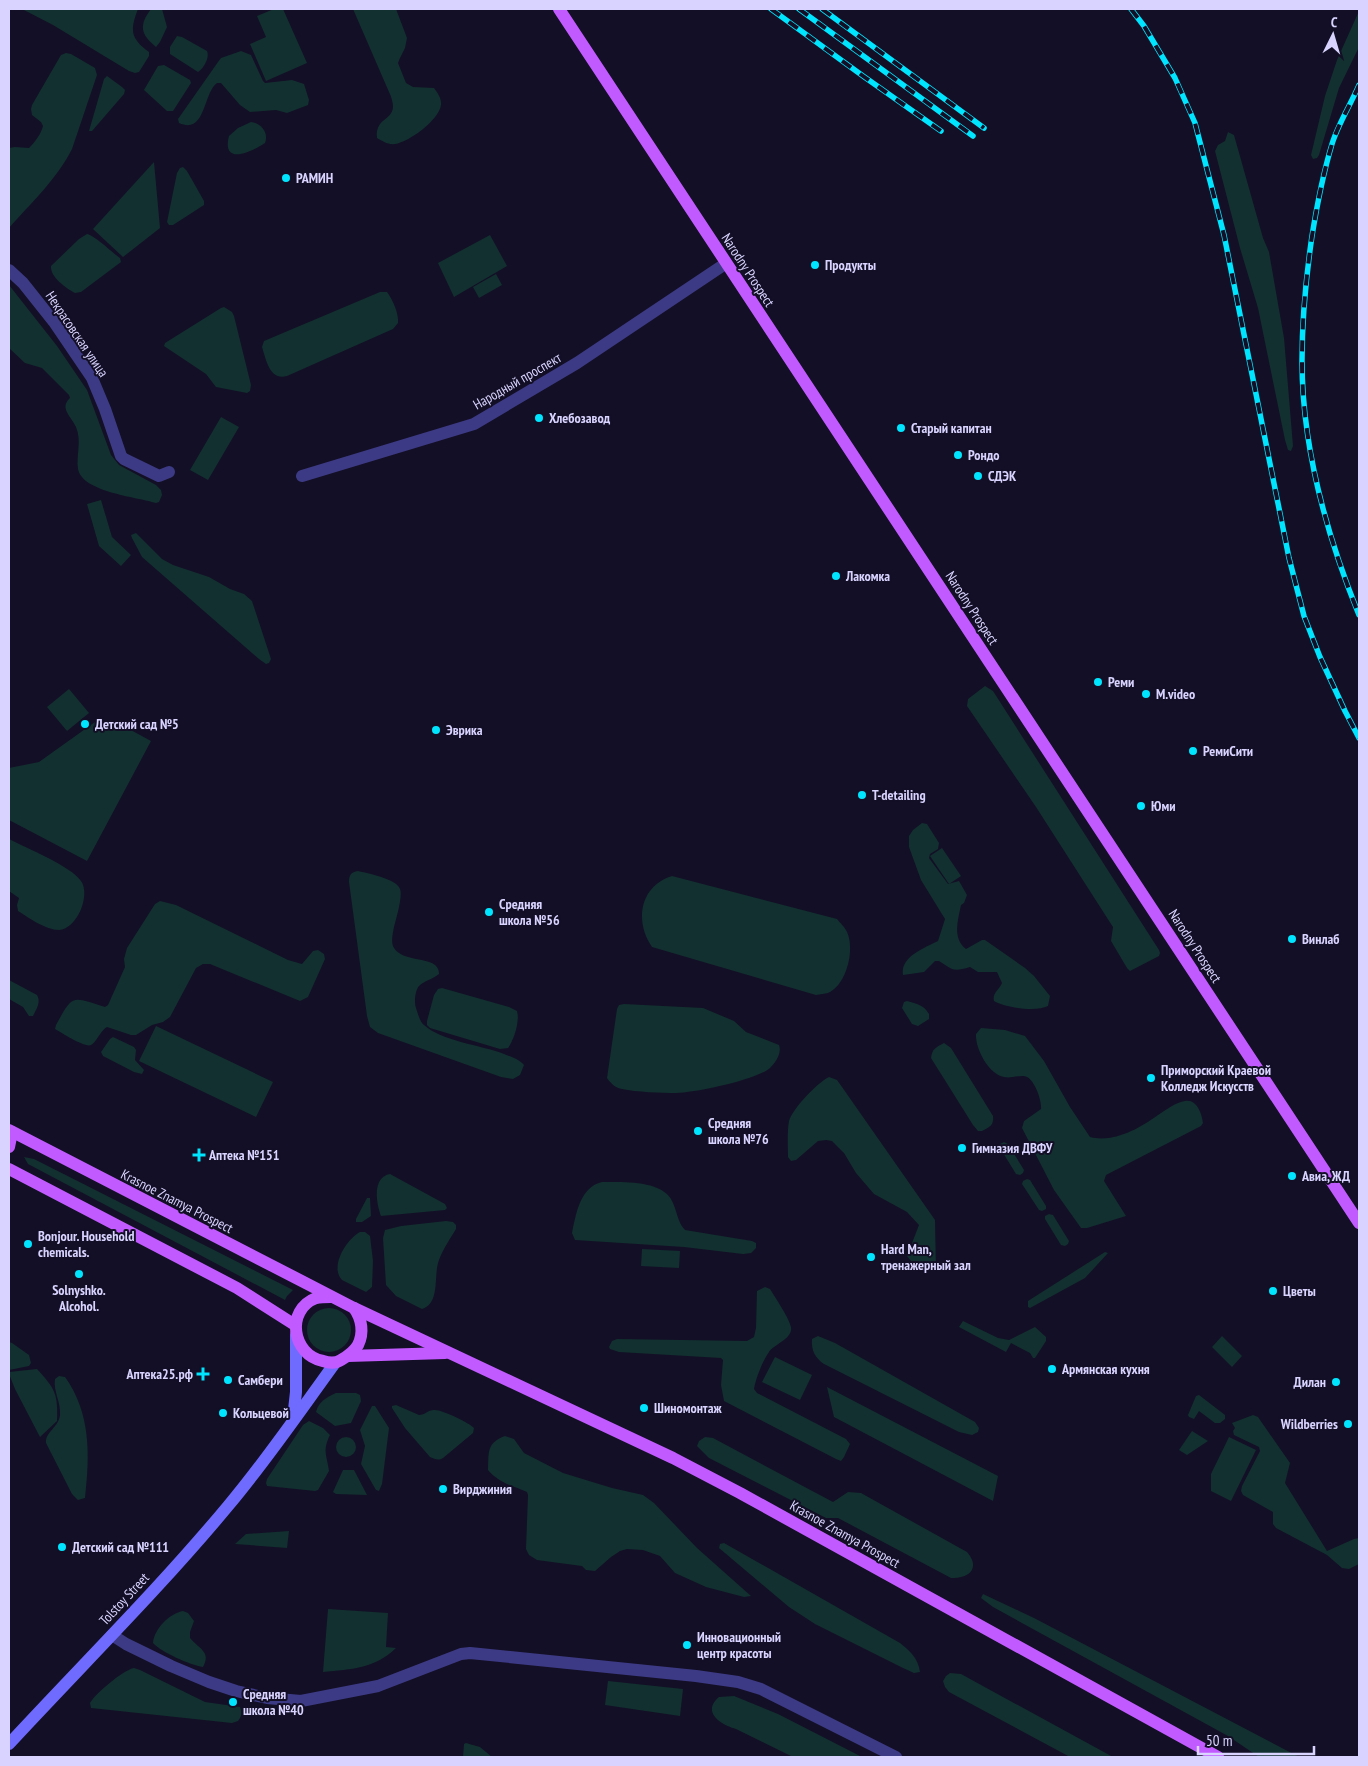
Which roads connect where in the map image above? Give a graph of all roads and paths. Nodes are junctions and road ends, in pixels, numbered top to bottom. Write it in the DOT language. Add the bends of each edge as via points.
graph roads {
  1 [pos="559,9"];
  2 [pos="725,264"];
  3 [pos="9,270"];
  4 [pos="169,472"];
  5 [pos="302,476"];
  6 [pos="10,1131"];
  7 [pos="9,1147"];
  8 [pos="9,1169"];
  9 [pos="1359,1223"];
  10 [pos="331,1297"];
  11 [pos="354,1308"];
  12 [pos="296,1330"];
  13 [pos="450,1353"];
  14 [pos="348,1356"];
  15 [pos="335,1363"];
  16 [pos="293,1422"];
  17 [pos="112,1635"];
  18 [pos="9,1744"];
  19 [pos="896,1757"];
  20 [pos="1218,1757"];
  1 -- 2 [label="main road, Narodny Prospect"];
  2 -- 5 [label="street, Народный проспект" via="577,363 474,424"];
  2 -- 9 [label="main road, Narodny Prospect"];
  3 -- 4 [label="street, Некрасовская улица" via="54,322 92,378 121,456 159,476"];
  6 -- 7 [label="main road"];
  6 -- 10 [label="main road, Krasnoe Znamya Prospect"];
  8 -- 12 [label="main road" via="236,1288"];
  10 -- 11 [label="main road"];
  10 -- 12 [label="main road" via="319,1297 310,1302 300,1313"];
  11 -- 13 [label="main road, Krasnoe Znamya Prospect"];
  11 -- 14 [label="main road" via="361,1323 360,1342"];
  12 -- 15 [label="main road" via="302,1349 309,1356"];
  12 -- 16 [label="main road"];
  13 -- 14 [label="main road"];
  13 -- 20 [label="main road, Krasnoe Znamya Prospect" via="740,1493"];
  14 -- 15 [label="main road"];
  15 -- 16 [label="main road, Tolstoy Street"];
  16 -- 17 [label="main road, Tolstoy Street" via="228,1506"];
  17 -- 18 [label="main road, Tolstoy Street"];
  17 -- 19 [label="street" via="209,1682 268,1698 301,1701 378,1686 470,1653 738,1682 761,1689"];
}
